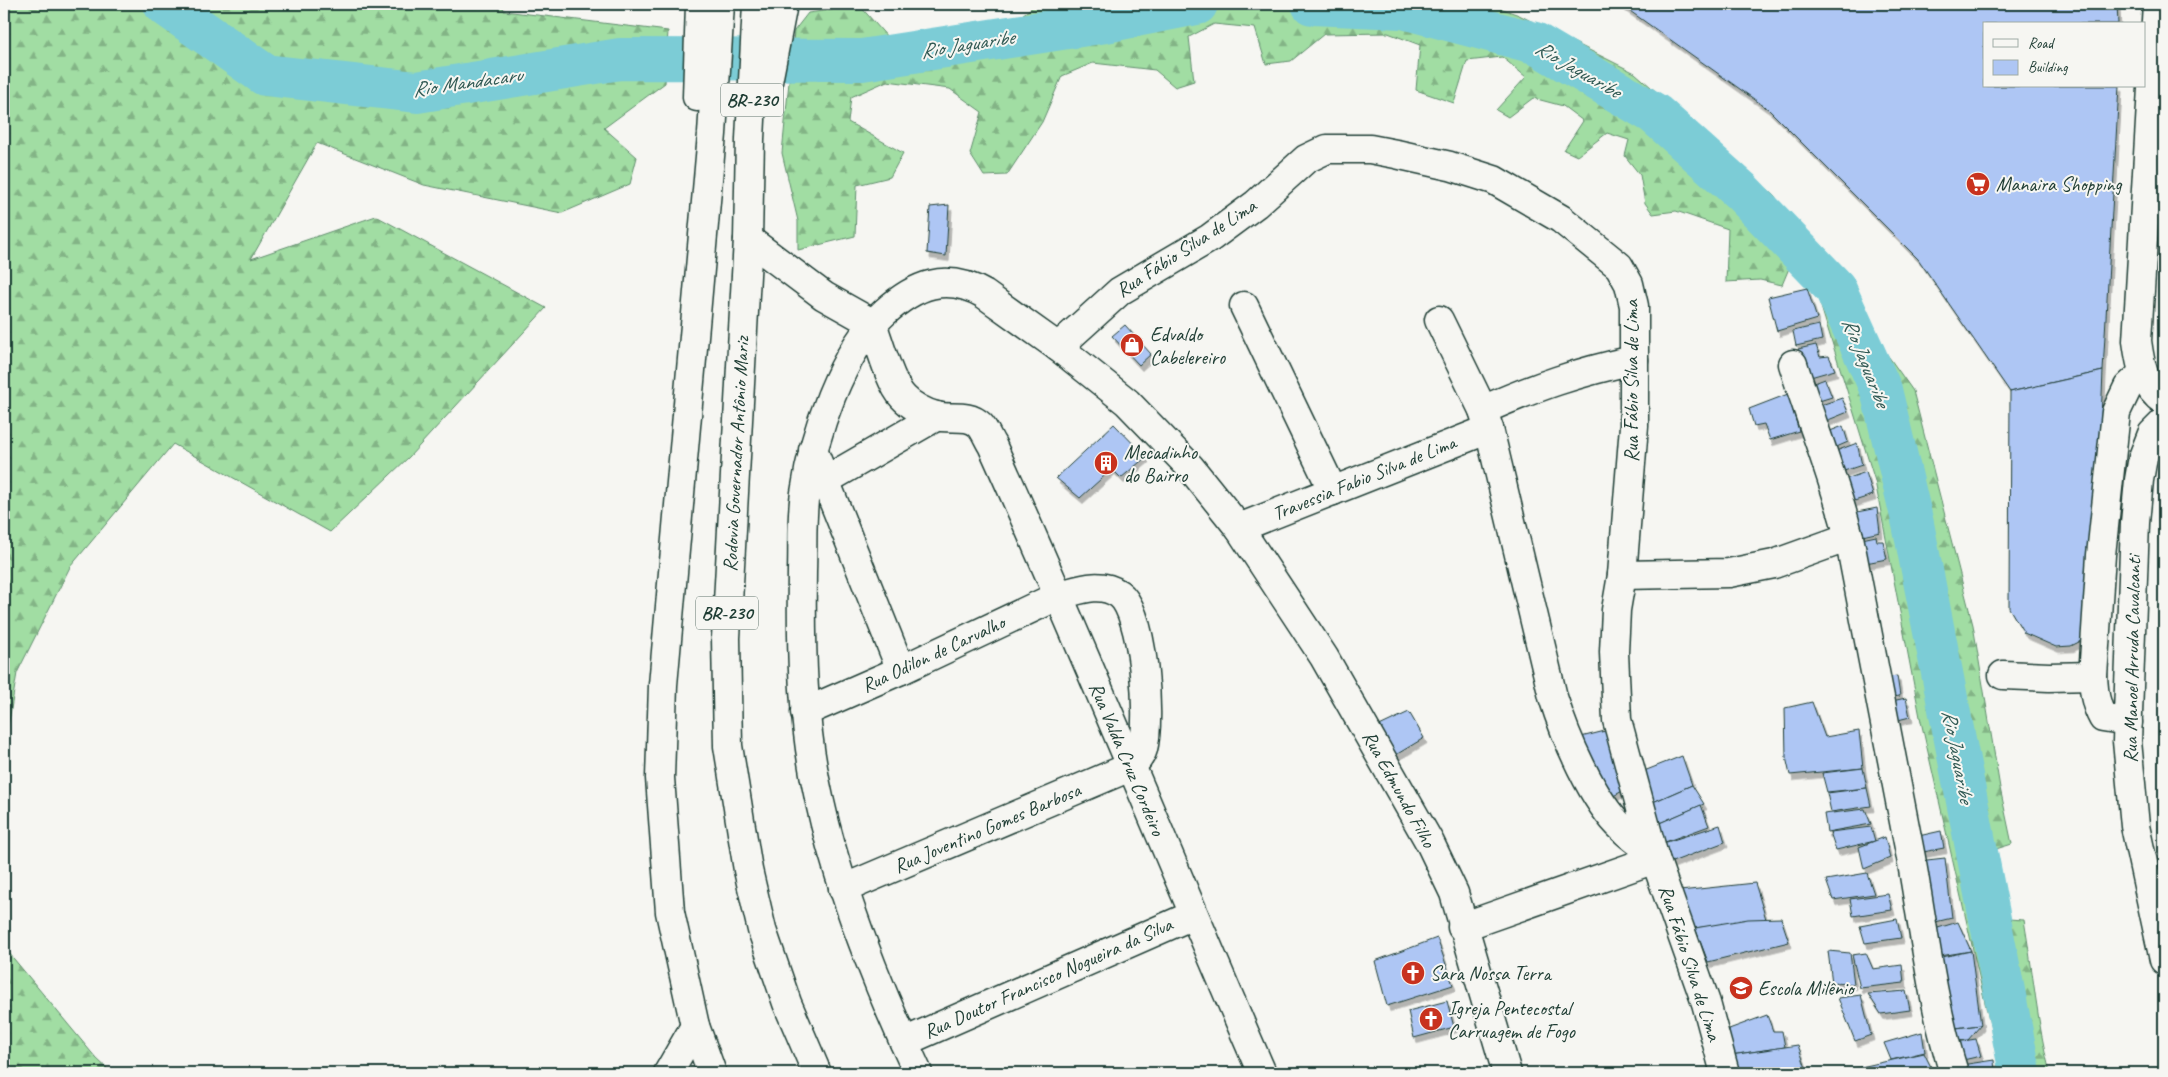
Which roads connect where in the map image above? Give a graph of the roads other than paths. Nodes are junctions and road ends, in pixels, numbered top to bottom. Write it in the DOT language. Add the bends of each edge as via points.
graph roads {
  1 [pos="720,4"];
  2 [pos="757,4"];
  3 [pos="782,4"];
  4 [pos="2158,4"];
  5 [pos="706,21"];
  6 [pos="762,44"];
  7 [pos="705,133"];
  8 [pos="2156,199"];
  9 [pos="748,239"];
  10 [pos="1244,306"];
  11 [pos="1439,320"];
  12 [pos="872,323"];
  13 [pos="1058,347"];
  14 [pos="1634,360"];
  15 [pos="1793,364"];
  16 [pos="2143,373"];
  17 [pos="2164,401"];
  18 [pos="937,416"];
  19 [pos="1486,419"];
  20 [pos="2164,422"];
  21 [pos="813,450"];
  22 [pos="826,480"];
  23 [pos="1333,491"];
  24 [pos="1239,528"];
  25 [pos="1849,537"];
  26 [pos="1622,575"];
  27 [pos="1060,595"];
  28 [pos="901,670"];
  29 [pos="2003,675"];
  30 [pos="2093,676"];
  31 [pos="804,712"];
  32 [pos="2128,722"];
  33 [pos="1130,767"];
  34 [pos="1654,856"];
  35 [pos="843,889"];
  36 [pos="1193,915"];
  37 [pos="1462,927"];
  38 [pos="2164,955"];
  39 [pos="695,1026"];
  40 [pos="904,1042"];
  41 [pos="668,1073"];
  42 [pos="712,1073"];
  43 [pos="818,1073"];
  44 [pos="918,1073"];
  45 [pos="1262,1073"];
  46 [pos="1507,1073"];
  47 [pos="1725,1073"];
  48 [pos="1954,1073"];
  1 -- 5 [label="main road, BR-230"];
  2 -- 6 [label="main road"];
  3 -- 6 [label="main road"];
  4 -- 8 [label="main road"];
  5 -- 7 [label="main road"];
  5 -- 7 [label="main road, BR-230" via="716,66"];
  6 -- 9 [label="main road, Rodovia Governador Antônio Mariz / BR-230"];
  7 -- 39 [label="main road, BR-230" via="705,198 663,685 660,778 670,912"];
  8 -- 16 [label="main road" via="2137,341"];
  9 -- 12 [label="main road" via="816,291"];
  9 -- 43 [label="main road, Rodovia Governador Antônio Mariz / BR-230" via="726,638 728,746 748,870 762,930 787,1003"];
  10 -- 23 [label="main road"];
  11 -- 19 [label="main road"];
  12 -- 13 [label="main road, Rua Edmundo Filho" via="919,288 929,284 959,284 984,294"];
  12 -- 18 [label="main road, Rua Valda Cruz Cordeiro" via="899,393 913,406"];
  12 -- 21 [label="main road, Rua Edmundo Filho" via="841,376"];
  13 -- 14 [label="main road, Rua Fábio Silva de Lima" via="1120,290 1210,238 1256,204 1306,158 1327,149 1347,148 1396,154 1494,180 1561,219 1608,255 1629,284 1634,306"];
  13 -- 24 [label="main road, Rua Edmundo Filho" via="1127,402 1190,467"];
  14 -- 19 [label="main road, Travessia Fabio Silva de Lima" via="1579,372 1537,386"];
  14 -- 26 [label="main road, Rua Fábio Silva de Lima" via="1634,426"];
  15 -- 25 [label="main road" via="1839,495"];
  16 -- 17 [label="main road"];
  16 -- 30 [label="main road" via="2128,387 2116,412"];
  18 -- 22 [label="main road"];
  18 -- 27 [label="main road, Rua Valda Cruz Cordeiro" via="955,416 974,421 982,427"];
  19 -- 23 [label="main road, Travessia Fabio Silva de Lima"];
  19 -- 34 [label="main road" via="1560,721 1571,747 1611,816"];
  20 -- 32 [label="main road, Rua Manoel Arruda Cavalcanti" via="2152,434 2139,480"];
  21 -- 22 [label="main road"];
  21 -- 31 [label="main road, Rua Edmundo Filho" via="803,525"];
  22 -- 28 [label="main road"];
  23 -- 24 [label="main road, Travessia Fabio Silva de Lima"];
  24 -- 37 [label="main road, Rua Edmundo Filho" via="1324,658 1430,843 1454,894"];
  25 -- 26 [label="main road" via="1774,564 1729,573"];
  25 -- 48 [label="main road" via="1932,985"];
  26 -- 34 [label="main road, Rua Fábio Silva de Lima" via="1614,652 1617,720"];
  27 -- 28 [label="main road, Rua Odilon de Carvalho"];
  27 -- 33 [label="main road, Rua Valda Cruz Cordeiro"];
  27 -- 33 [label="main road, Rua Odilon de Carvalho" via="1104,587 1118,594 1131,609 1143,669 1147,716 1142,751"];
  28 -- 31 [label="main road, Rua Odilon de Carvalho"];
  29 -- 30 [label="main road"];
  30 -- 32 [label="main road" via="2096,702 2103,718"];
  31 -- 35 [label="main road, Rua Edmundo Filho" via="819,798"];
  32 -- 38 [label="main road, Rua Manoel Arruda Cavalcanti" via="2135,826"];
  33 -- 35 [label="main road, Rua Joventino Gomes Barbosa"];
  33 -- 36 [label="main road, Rua Valda Cruz Cordeiro"];
  34 -- 37 [label="main road"];
  34 -- 47 [label="main road, Rua Fábio Silva de Lima" via="1706,1003"];
  35 -- 40 [label="main road, Rua Edmundo Filho"];
  36 -- 40 [label="main road, Rua Doutor Francisco Nogueira da Silva"];
  36 -- 45 [label="main road, Rua Valda Cruz Cordeiro"];
  37 -- 46 [label="main road, Rua Edmundo Filho"];
  39 -- 41 [label="main road"];
  39 -- 42 [label="main road, BR-230"];
  40 -- 44 [label="main road, Rua Edmundo Filho"];
}
